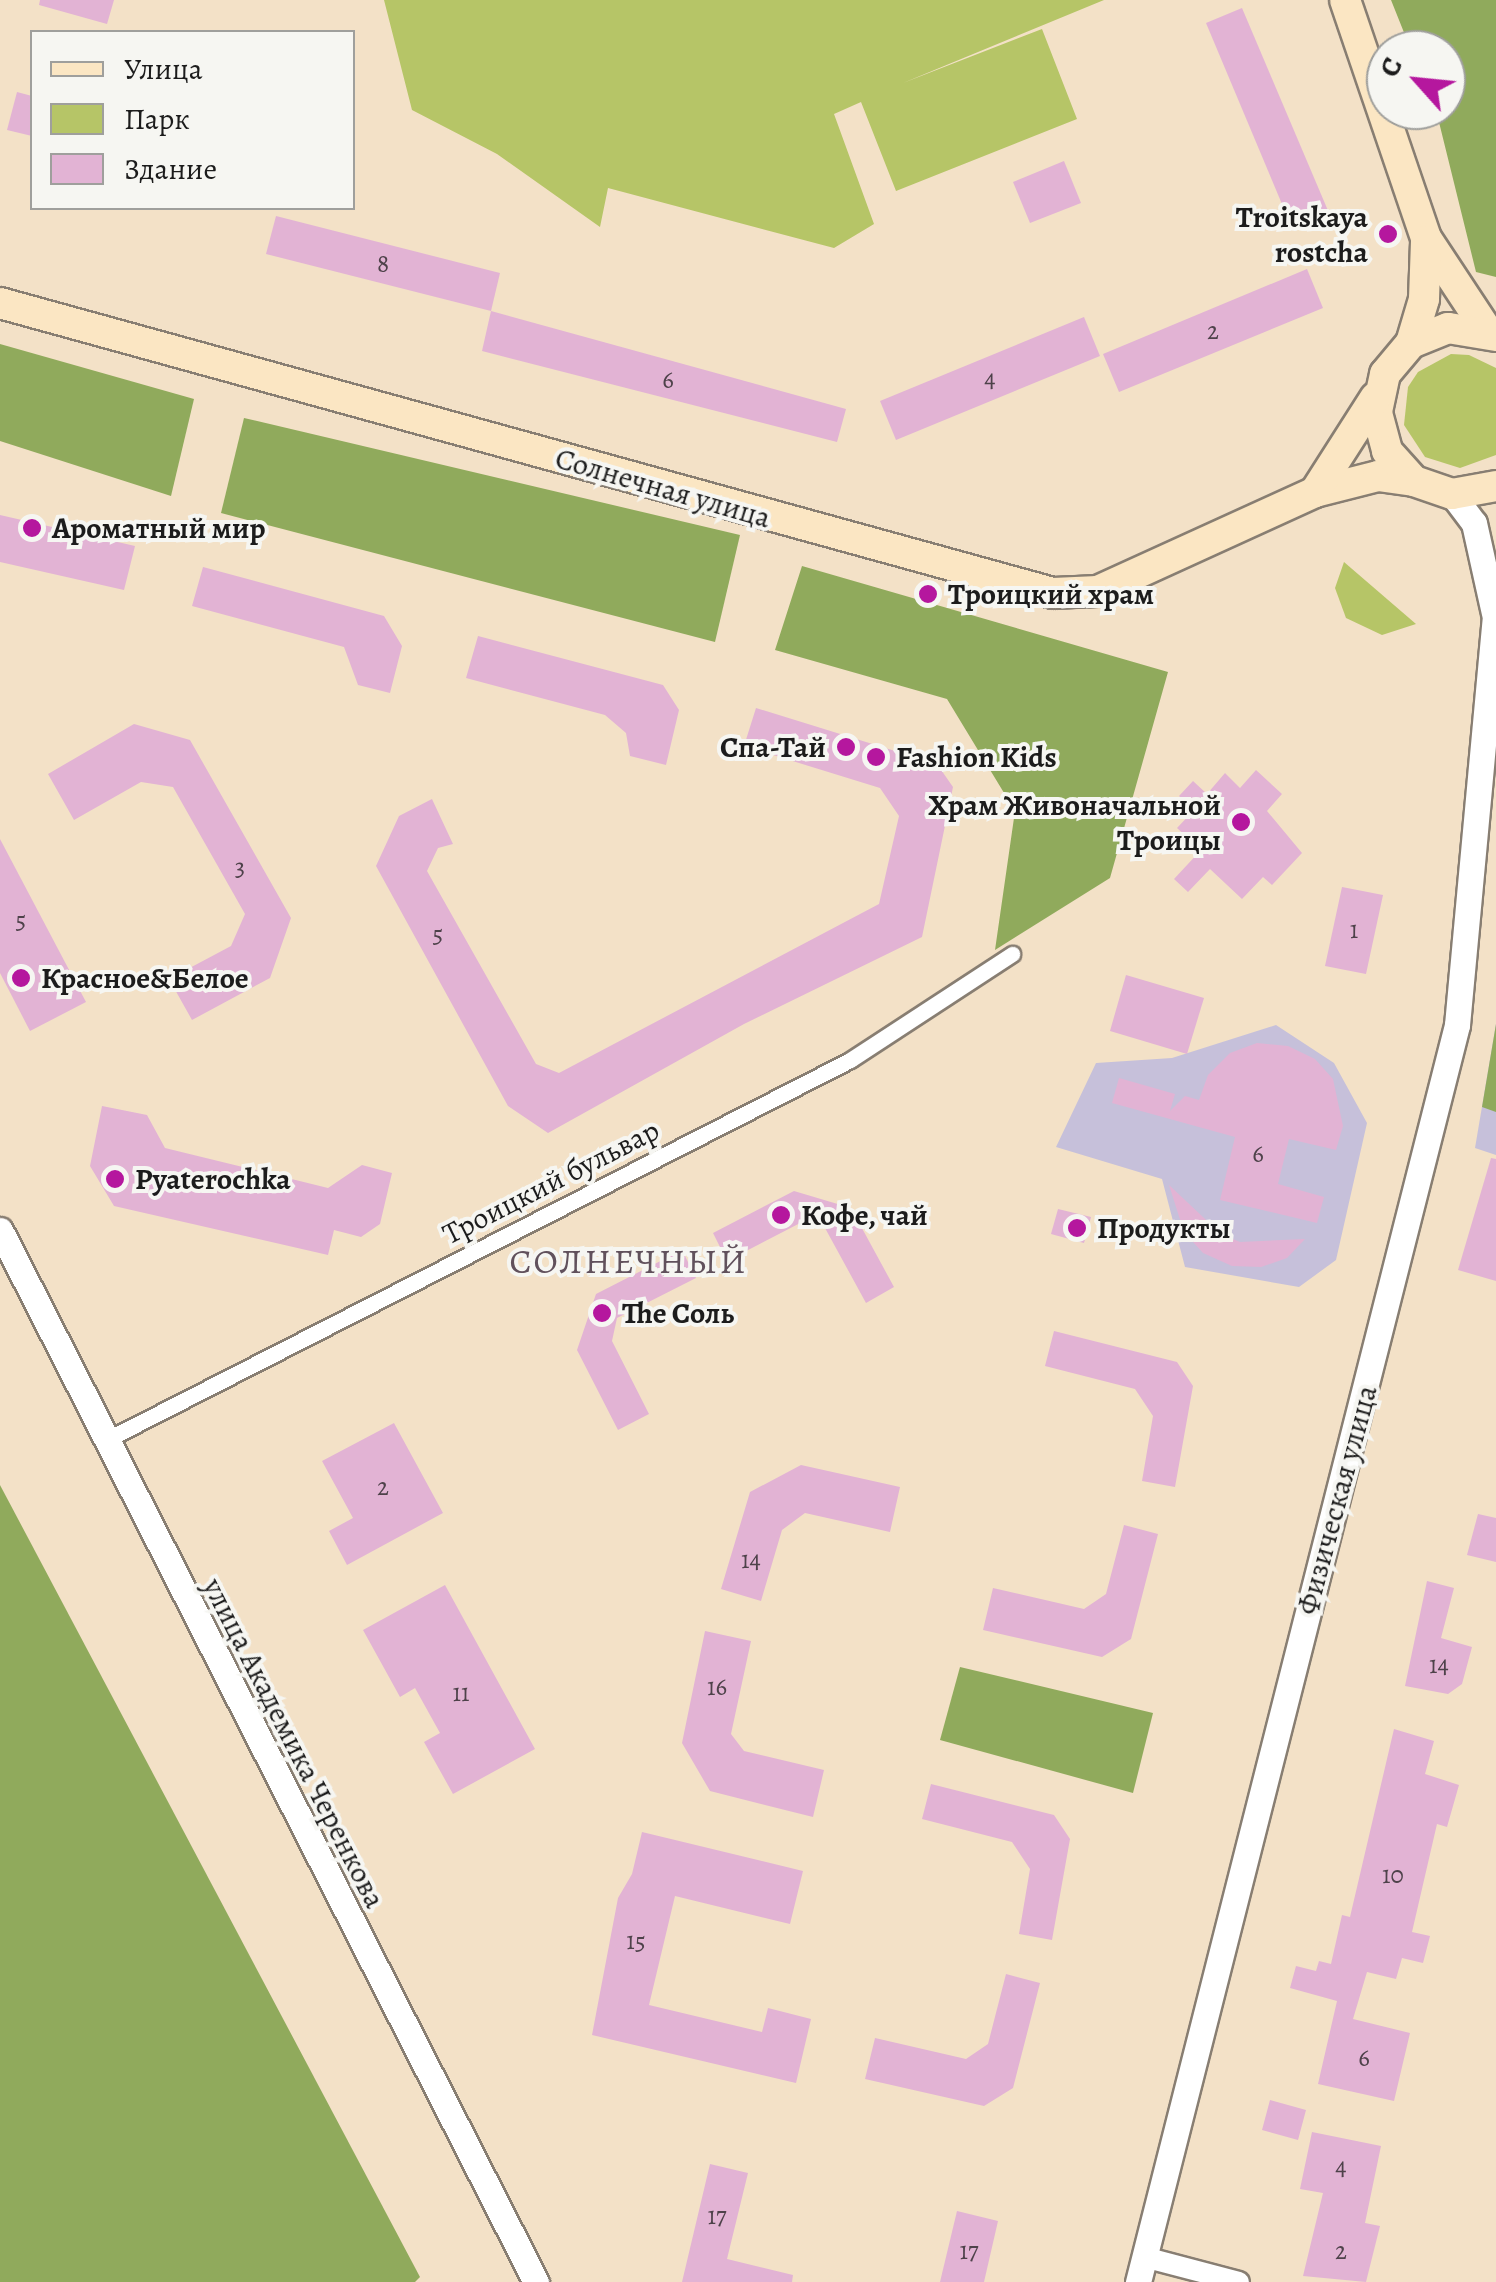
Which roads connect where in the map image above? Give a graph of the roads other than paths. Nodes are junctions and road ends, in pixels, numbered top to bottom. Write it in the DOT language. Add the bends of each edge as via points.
graph roads {
  1 [pos="1344,0"];
  2 [pos="1426,238"];
  3 [pos="0,303"];
  4 [pos="1494,334"];
  5 [pos="1411,343"];
  6 [pos="1380,386"];
  7 [pos="1414,481"];
  8 [pos="1496,486"];
  9 [pos="1315,492"];
  10 [pos="1452,494"];
  11 [pos="1495,609"];
  12 [pos="1012,954"];
  13 [pos="0,1230"];
  14 [pos="104,1441"];
  15 [pos="1141,2269"];
  16 [pos="536,2282"];
  17 [pos="1239,2282"];
  1 -- 2 [label="main road"];
  2 -- 4 [label="main road"];
  2 -- 5 [label="main road" via="1424,299"];
  3 -- 9 [label="main road, Солнечная улица" via="1035,591 1098,590"];
  4 -- 5 [label="main road" via="1448,328"];
  5 -- 6 [label="main road"];
  6 -- 7 [label="main road" via="1382,439"];
  6 -- 9 [label="main road"];
  7 -- 9 [label="main road, Солнечная улица" via="1378,476"];
  7 -- 10 [label="main road, Солнечная улица"];
  8 -- 10 [label="main road"];
  10 -- 11 [label="street, Физическая улица" via="1474,523"];
  11 -- 15 [label="street, Физическая улица" via="1458,1025"];
  12 -- 14 [label="street, Троицкий бульвар" via="850,1060"];
  13 -- 14 [label="street, улица Академика Черенкова"];
  14 -- 16 [label="street, улица Академика Черенкова"];
  15 -- 17 [label="street"];
}
